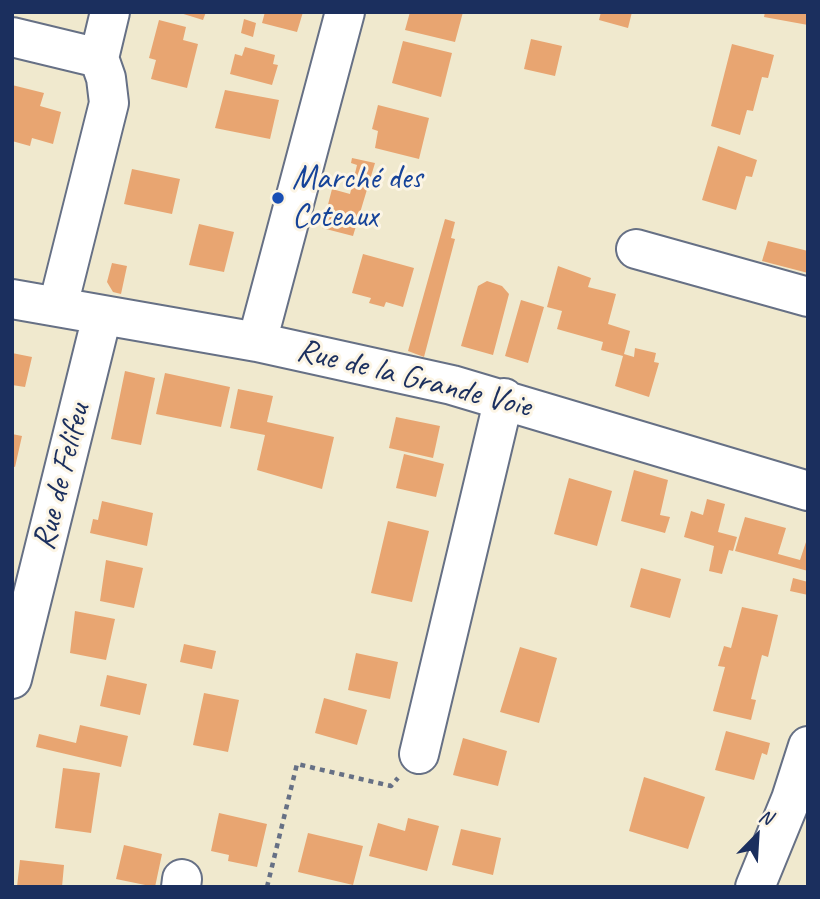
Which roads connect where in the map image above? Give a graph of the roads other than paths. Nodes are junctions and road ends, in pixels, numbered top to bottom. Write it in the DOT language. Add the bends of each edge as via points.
graph roads {
  1 [pos="110,12"];
  2 [pos="345,12"];
  3 [pos="12,37"];
  4 [pos="99,58"];
  5 [pos="636,249"];
  6 [pos="808,298"];
  7 [pos="12,299"];
  8 [pos="58,306"];
  9 [pos="102,316"];
  10 [pos="257,342"];
  11 [pos="504,398"];
  12 [pos="808,491"];
  13 [pos="12,679"];
  14 [pos="808,746"];
  15 [pos="419,754"];
  16 [pos="755,887"];
  1 -- 4 [label="street"];
  2 -- 10 [label="street"];
  3 -- 4 [label="street"];
  4 -- 8 [label="street" via="109,103"];
  5 -- 6 [label="street"];
  7 -- 8 [label="street, Rue de la Grande Voie"];
  8 -- 9 [label="street, Rue de la Grande Voie"];
  9 -- 10 [label="street, Rue de la Grande Voie"];
  9 -- 13 [label="street, Rue de Felifeu"];
  10 -- 11 [label="street, Rue de la Grande Voie"];
  11 -- 12 [label="street, Rue de la Grande Voie"];
  11 -- 15 [label="street"];
  14 -- 16 [label="street"];
}
